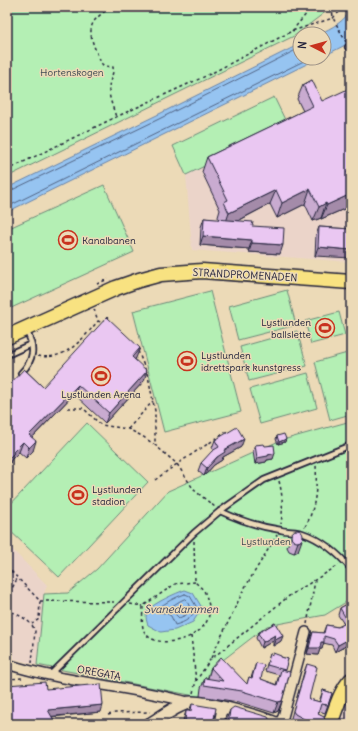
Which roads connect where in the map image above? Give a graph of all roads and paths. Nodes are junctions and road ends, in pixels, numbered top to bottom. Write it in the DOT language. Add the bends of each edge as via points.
graph roads {
  1 [pos="24,7"];
  2 [pos="91,7"];
  3 [pos="110,7"];
  4 [pos="308,7"];
  5 [pos="332,7"];
  6 [pos="342,7"];
  7 [pos="311,8"];
  8 [pos="334,19"];
  9 [pos="296,26"];
  10 [pos="310,26"];
  11 [pos="292,31"];
  12 [pos="350,48"];
  13 [pos="116,117"];
  14 [pos="7,170"];
  15 [pos="351,282"];
  16 [pos="90,299"];
  17 [pos="98,321"];
  18 [pos="104,323"];
  19 [pos="25,328"];
  20 [pos="7,337"];
  21 [pos="31,344"];
  22 [pos="137,348"];
  23 [pos="7,355"];
  24 [pos="32,355"];
  25 [pos="16,378"];
  26 [pos="153,400"];
  27 [pos="68,408"];
  28 [pos="128,429"];
  29 [pos="229,430"];
  30 [pos="351,445"];
  31 [pos="155,446"];
  32 [pos="315,459"];
  33 [pos="177,464"];
  34 [pos="155,480"];
  35 [pos="220,511"];
  36 [pos="194,533"];
  37 [pos="302,533"];
  38 [pos="345,562"];
  39 [pos="7,566"];
  40 [pos="351,569"];
  41 [pos="18,577"];
  42 [pos="315,580"];
  43 [pos="195,582"];
  44 [pos="244,589"];
  45 [pos="7,598"];
  46 [pos="40,601"];
  47 [pos="123,603"];
  48 [pos="143,606"];
  49 [pos="7,609"];
  50 [pos="32,624"];
  51 [pos="306,632"];
  52 [pos="191,636"];
  53 [pos="210,660"];
  54 [pos="7,664"];
  55 [pos="32,670"];
  56 [pos="50,675"];
  57 [pos="351,680"];
  58 [pos="188,702"];
  59 [pos="222,708"];
  60 [pos="154,712"];
  61 [pos="108,715"];
  62 [pos="150,724"];
  63 [pos="219,724"];
  64 [pos="278,724"];
  65 [pos="330,724"];
  1 -- 2 [label="path" via="49,10"];
  3 -- 13 [label="path" via="95,20 91,27 91,35 101,63 113,67 109,94"];
  4 -- 7 [label="path"];
  5 -- 8 [label="path"];
  6 -- 8 [label="path"];
  7 -- 9 [label="path"];
  8 -- 10 [label="path"];
  8 -- 12 [label="path"];
  11 -- 13 [label="path" via="210,74"];
  13 -- 14 [label="path"];
  15 -- 16 [label="main road, STRANDPROMENADEN" via="188,271 139,280"];
  16 -- 17 [label="path"];
  16 -- 19 [label="main road, STRANDPROMENADEN"];
  17 -- 18 [label="path"];
  17 -- 24 [label="path" via="72,349 51,357"];
  19 -- 20 [label="main road, STRANDPROMENADEN"];
  19 -- 21 [label="lane"];
  21 -- 23 [label="lane"];
  21 -- 24 [label="lane"];
  22 -- 26 [label="path" via="148,376"];
  24 -- 25 [label="lane" via="30,363"];
  26 -- 28 [label="path"];
  26 -- 31 [label="path"];
  27 -- 28 [label="path" via="83,408 101,425"];
  28 -- 31 [label="path"];
  29 -- 33 [label="path"];
  30 -- 32 [label="lane"];
  31 -- 33 [label="path"];
  32 -- 35 [label="lane" via="264,480"];
  32 -- 37 [label="path" via="316,490 313,508"];
  33 -- 34 [label="path"];
  33 -- 35 [label="path" via="194,490"];
  35 -- 36 [label="lane"];
  35 -- 37 [label="lane" via="244,522"];
  36 -- 43 [label="path"];
  36 -- 47 [label="lane"];
  37 -- 38 [label="lane" via="324,544"];
  38 -- 40 [label="lane"];
  38 -- 42 [label="path"];
  39 -- 41 [label="path"];
  41 -- 45 [label="path"];
  41 -- 46 [label="path"];
  42 -- 51 [label="path"];
  42 -- 53 [label="path" via="289,596"];
  43 -- 48 [label="path" via="175,584"];
  43 -- 52 [label="path" via="204,592 209,606 209,618 199,632"];
  44 -- 53 [label="path"];
  46 -- 47 [label="path"];
  46 -- 50 [label="path" via="39,619"];
  47 -- 48 [label="path"];
  47 -- 56 [label="lane"];
  48 -- 52 [label="path" via="143,630 148,637 161,642 178,641"];
  49 -- 50 [label="path"];
  50 -- 55 [label="path" via="35,631"];
  51 -- 64 [label="street" via="283,718"];
  52 -- 53 [label="path" via="196,681"];
  54 -- 55 [label="street, OREGATA"];
  55 -- 56 [label="street, OREGATA"];
  56 -- 58 [label="street, OREGATA"];
  57 -- 65 [label="main road" via="342,693"];
  58 -- 59 [label="main road"];
  58 -- 62 [label="main road"];
  59 -- 63 [label="street"];
  59 -- 64 [label="main road"];
  60 -- 61 [label="path"];
}
